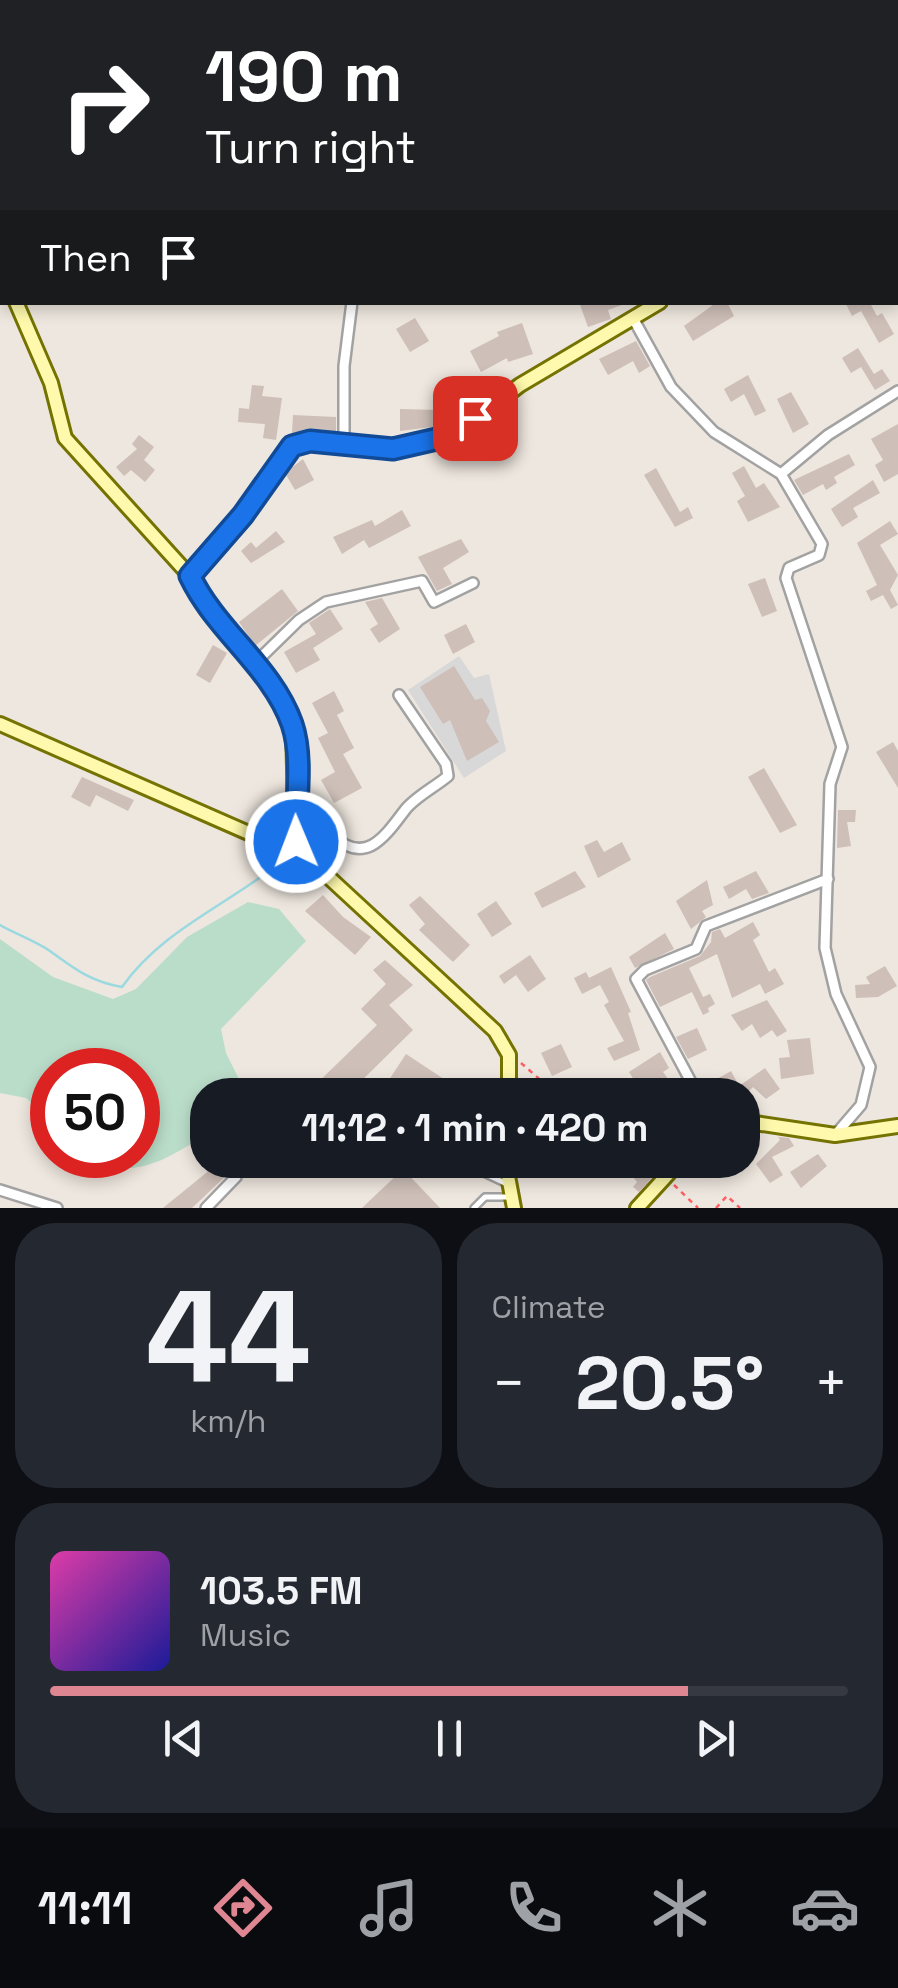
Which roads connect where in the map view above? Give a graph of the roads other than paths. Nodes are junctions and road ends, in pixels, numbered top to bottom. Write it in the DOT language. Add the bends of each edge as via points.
graph roads {
  1 [pos="17,305"];
  2 [pos="352,305"];
  3 [pos="656,305"];
  4 [pos="634,320"];
  5 [pos="898,391"];
  6 [pos="344,445"];
  7 [pos="780,474"];
  8 [pos="190,576"];
  9 [pos="473,583"];
  10 [pos="254,664"];
  11 [pos="399,695"];
  12 [pos="0,724"];
  13 [pos="296,847"];
  14 [pos="828,879"];
  15 [pos="509,1078"];
  16 [pos="689,1078"];
  17 [pos="760,1124"];
  18 [pos="898,1126"];
  19 [pos="834,1135"];
  20 [pos="235,1178"];
  21 [pos="484,1178"];
  22 [pos="664,1178"];
  23 [pos="0,1190"];
  24 [pos="511,1196"];
  25 [pos="57,1208"];
  26 [pos="206,1208"];
  27 [pos="474,1208"];
  28 [pos="637,1208"];
  1 -- 8 [label="main road" via="51,384 65,438"];
  2 -- 6 [label="street"];
  3 -- 4 [label="main road"];
  4 -- 6 [label="main road" via="520,385 460,431 393,449"];
  4 -- 7 [label="street" via="671,387 714,432"];
  5 -- 7 [label="street" via="828,434"];
  6 -- 8 [label="main road" via="292,446"];
  7 -- 14 [label="street" via="822,544 819,555 793,565 786,578 842,747 830,784"];
  8 -- 10 [label="main road" via="206,609"];
  9 -- 10 [label="street" via="434,602 422,581 326,602"];
  10 -- 13 [label="main road" via="293,725"];
  11 -- 13 [label="street" via="448,776 362,850 346,848 332,835"];
  12 -- 13 [label="main road"];
  13 -- 15 [label="main road" via="484,1020 509,1055"];
  14 -- 16 [label="street" via="706,926 696,949 636,979"];
  14 -- 19 [label="street" via="828,970 870,1067 861,1106"];
  17 -- 19 [label="main road"];
  18 -- 19 [label="main road"];
  20 -- 26 [label="street"];
  21 -- 24 [label="lane"];
  22 -- 28 [label="main road"];
  23 -- 25 [label="street"];
  24 -- 27 [label="lane" via="485,1198"];
}
